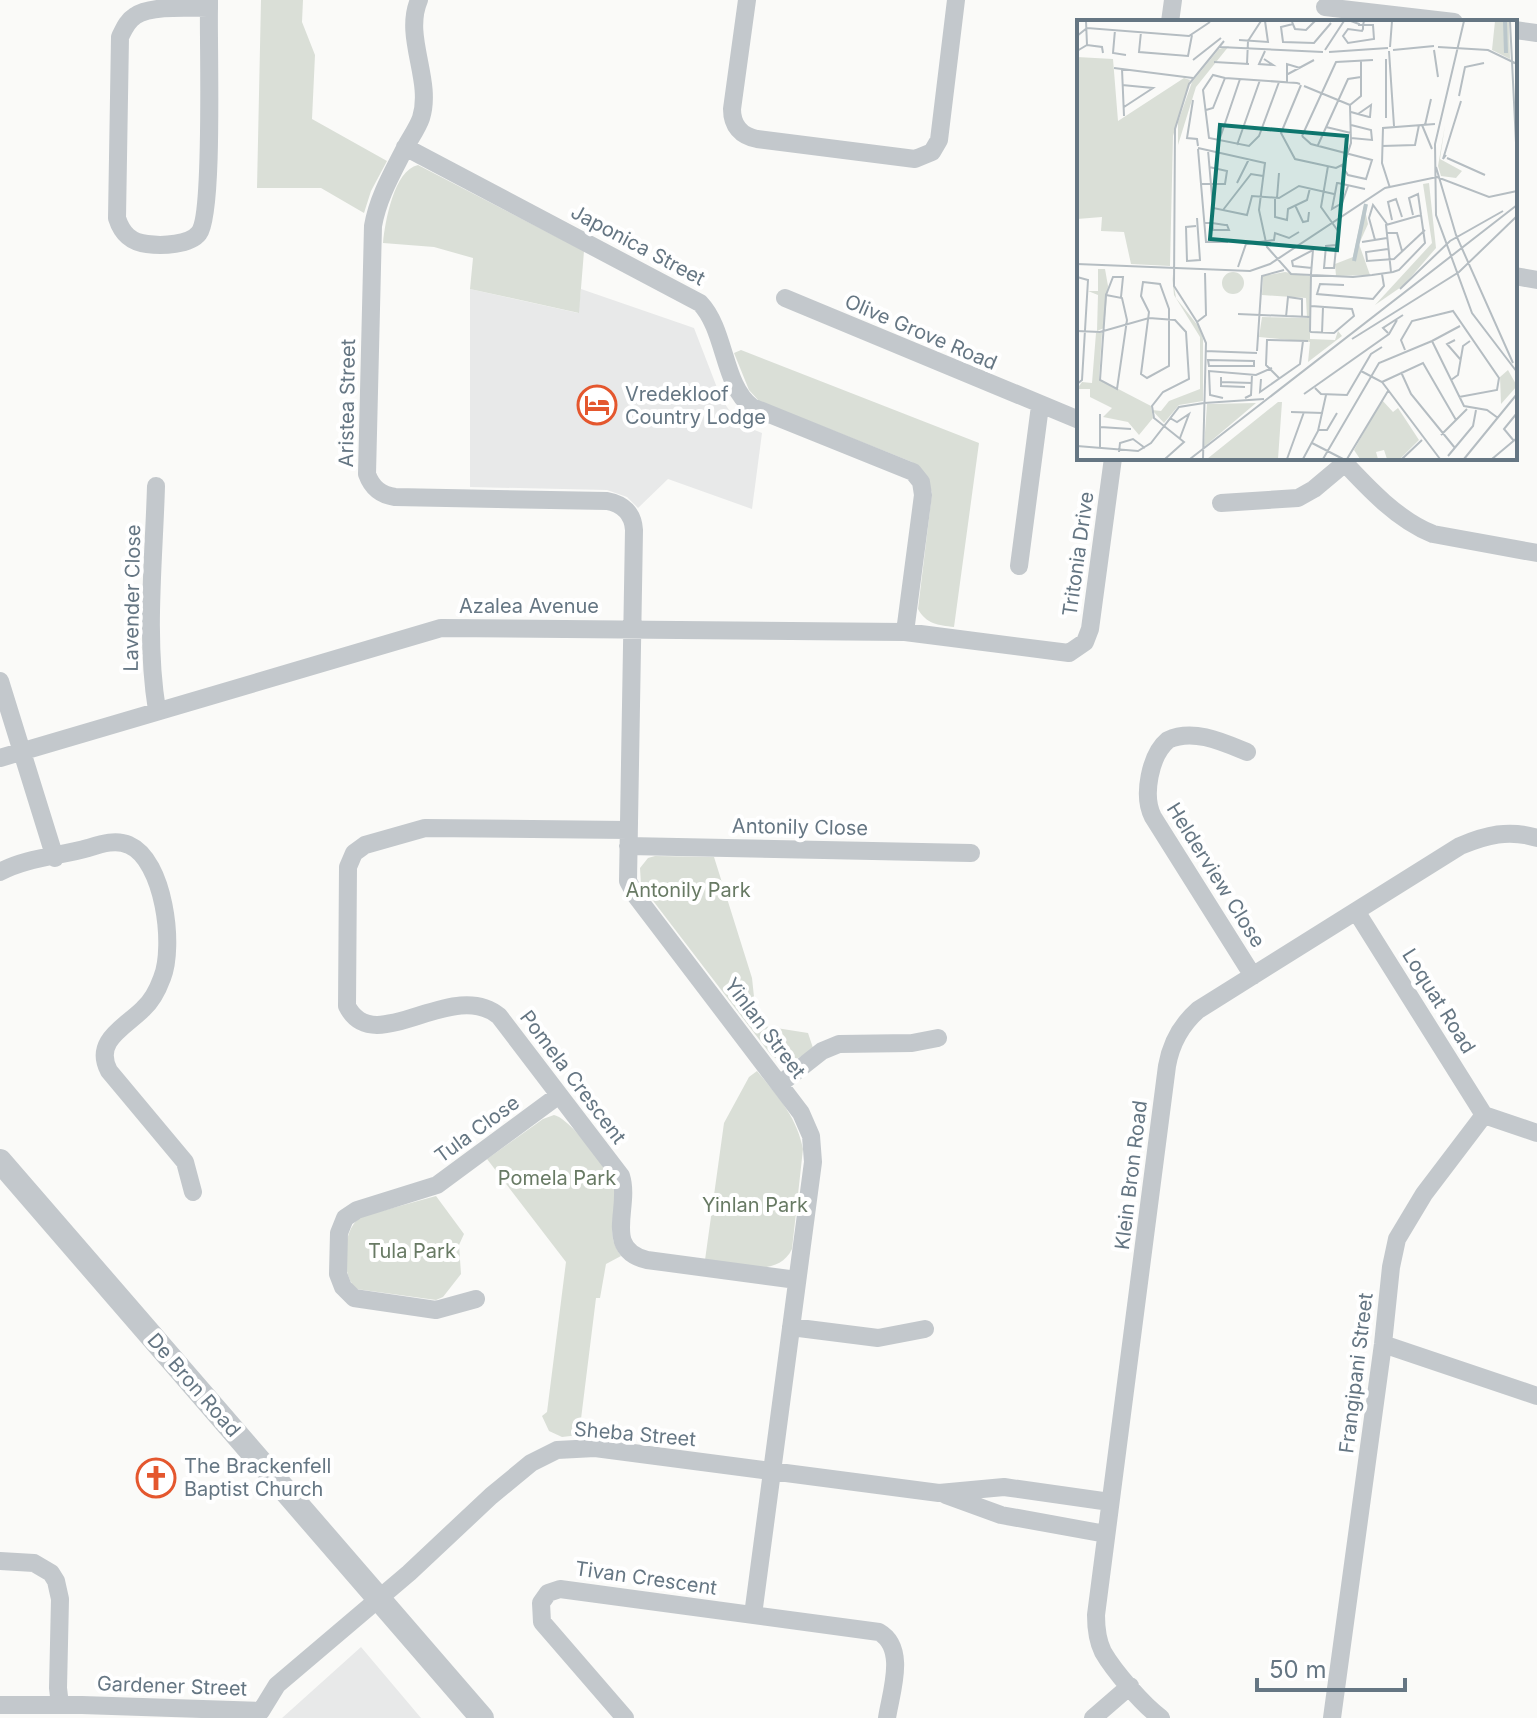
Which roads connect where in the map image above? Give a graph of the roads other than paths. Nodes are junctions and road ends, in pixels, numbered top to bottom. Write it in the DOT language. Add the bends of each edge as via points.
graph roads {
  1 [pos="419,0"];
  2 [pos="747,0"];
  3 [pos="956,0"];
  4 [pos="1173,0"];
  5 [pos="209,4"];
  6 [pos="1324,10"];
  7 [pos="1170,20"];
  8 [pos="1432,20"];
  9 [pos="1517,30"];
  10 [pos="1537,33"];
  11 [pos="405,147"];
  12 [pos="1517,276"];
  13 [pos="1537,280"];
  14 [pos="785,298"];
  15 [pos="1040,406"];
  16 [pos="1077,419"];
  17 [pos="1113,460"];
  18 [pos="1342,460"];
  19 [pos="156,486"];
  20 [pos="1221,503"];
  21 [pos="1537,553"];
  22 [pos="1019,566"];
  23 [pos="631,628"];
  24 [pos="905,632"];
  25 [pos="1075,651"];
  26 [pos="0,681"];
  27 [pos="157,710"];
  28 [pos="21,751"];
  29 [pos="1247,752"];
  30 [pos="0,758"];
  31 [pos="628,838"];
  32 [pos="1537,838"];
  33 [pos="971,853"];
  34 [pos="55,858"];
  35 [pos="0,872"];
  36 [pos="1356,911"];
  37 [pos="1253,976"];
  38 [pos="938,1038"];
  39 [pos="780,1084"];
  40 [pos="559,1095"];
  41 [pos="1484,1115"];
  42 [pos="1537,1133"];
  43 [pos="0,1161"];
  44 [pos="193,1192"];
  45 [pos="797,1280"];
  46 [pos="476,1299"];
  47 [pos="791,1327"];
  48 [pos="925,1329"];
  49 [pos="1383,1344"];
  50 [pos="1537,1396"];
  51 [pos="772,1471"];
  52 [pos="1041,1492"];
  53 [pos="939,1493"];
  54 [pos="1110,1502"];
  55 [pos="1037,1522"];
  56 [pos="1106,1534"];
  57 [pos="0,1561"];
  58 [pos="380,1597"];
  59 [pos="753,1615"];
  60 [pos="1130,1686"];
  61 [pos="0,1705"];
  62 [pos="60,1705"];
  63 [pos="482,1718"];
  64 [pos="625,1718"];
  65 [pos="887,1718"];
  66 [pos="1093,1718"];
  67 [pos="1161,1718"];
  68 [pos="1332,1718"];
  1 -- 11 [label="street, Aristea Street" via="414,29 423,99 421,118"];
  2 -- 3 [label="street" via="732,109 743,134 915,159 932,152 939,140"];
  4 -- 7 [label="street"];
  5 -- 5 [label="street" via="204,222 192,239 144,244 130,239 117,218 120,37 126,24 146,11"];
  6 -- 8 [label="street"];
  9 -- 10 [label="street"];
  11 -- 23 [label="street, Aristea Street" via="379,199 373,226 370,482 395,497 621,505 633,523"];
  11 -- 24 [label="street, Japonica Street" via="700,303 741,397 752,407 913,472 923,495"];
  12 -- 13 [label="street"];
  14 -- 15 [label="street, Olive Grove Road"];
  15 -- 16 [label="street, Olive Grove Road"];
  15 -- 22 [label="street"];
  17 -- 25 [label="street, Tritonia Drive" via="1090,629"];
  18 -- 20 [label="street" via="1298,498"];
  18 -- 21 [label="street" via="1420,529"];
  19 -- 27 [label="street, Lavender Close" via="151,648"];
  23 -- 24 [label="street, Azalea Avenue"];
  23 -- 27 [label="street, Azalea Avenue" via="441,628"];
  23 -- 31 [label="street, Yinlan Street"];
  24 -- 25 [label="street, Azalea Avenue" via="1056,653"];
  26 -- 28 [label="street"];
  27 -- 28 [label="street, Azalea Avenue"];
  28 -- 30 [label="street, Azalea Avenue"];
  28 -- 34 [label="street"];
  29 -- 37 [label="street, Helderview Close" via="1218,740 1168,740 1154,758 1148,799 1153,817"];
  31 -- 33 [label="street, Antonily Close"];
  31 -- 39 [label="street, Yinlan Street" via="631,889"];
  31 -- 40 [label="street, Pomela Crescent" via="425,828 365,845 348,867 346,998 356,1019 378,1026 434,1010 484,1007 499,1016"];
  32 -- 36 [label="street, Klein Bron Road" via="1488,835 1460,846"];
  34 -- 35 [label="street"];
  34 -- 44 [label="street" via="122,843 144,855 152,869 169,932 167,964 145,1008 108,1040 105,1059 109,1071 185,1162"];
  36 -- 37 [label="street, Klein Bron Road"];
  36 -- 41 [label="street, Loquat Road"];
  37 -- 54 [label="street, Klein Bron Road" via="1190,1017 1169,1055"];
  38 -- 39 [label="street" via="839,1044"];
  39 -- 45 [label="street, Yinlan Street" via="807,1124 813,1149"];
  40 -- 45 [label="street, Pomela Crescent" via="621,1176 621,1239 634,1255"];
  40 -- 46 [label="street, Tula Close" via="437,1185 357,1210 341,1225 338,1274 354,1298 436,1310"];
  41 -- 42 [label="street"];
  41 -- 49 [label="street, Frangipani Street" via="1397,1239"];
  43 -- 58 [label="street, De Bron Road"];
  45 -- 47 [label="street, Yinlan Street"];
  47 -- 48 [label="street" via="878,1338"];
  47 -- 51 [label="street, Yinlan Street"];
  49 -- 50 [label="street"];
  49 -- 68 [label="street, Frangipani Street"];
  51 -- 53 [label="street, Sheba Street"];
  51 -- 58 [label="street, Sheba Street" via="595,1448 557,1450 531,1463 491,1496"];
  51 -- 59 [label="street, Yinlan Street"];
  52 -- 53 [label="street, Sheba Street" via="1004,1487"];
  52 -- 54 [label="street, Sheba Street"];
  52 -- 55 [label="street"];
  53 -- 55 [label="street, Sheba Street"];
  54 -- 56 [label="street, Klein Bron Road"];
  55 -- 56 [label="street, Sheba Street"];
  56 -- 60 [label="street, Klein Bron Road" via="1097,1634"];
  57 -- 62 [label="street" via="34,1563 56,1581"];
  58 -- 62 [label="street, Gardener Street" via="277,1685 261,1711"];
  58 -- 63 [label="street, De Bron Road"];
  59 -- 64 [label="street, Tivan Crescent" via="560,1589 548,1593 541,1603 542,1622"];
  59 -- 65 [label="street" via="885,1635 895,1660"];
  60 -- 66 [label="street"];
  60 -- 67 [label="street, Klein Bron Road"];
  61 -- 62 [label="street, Gardener Street"];
}
